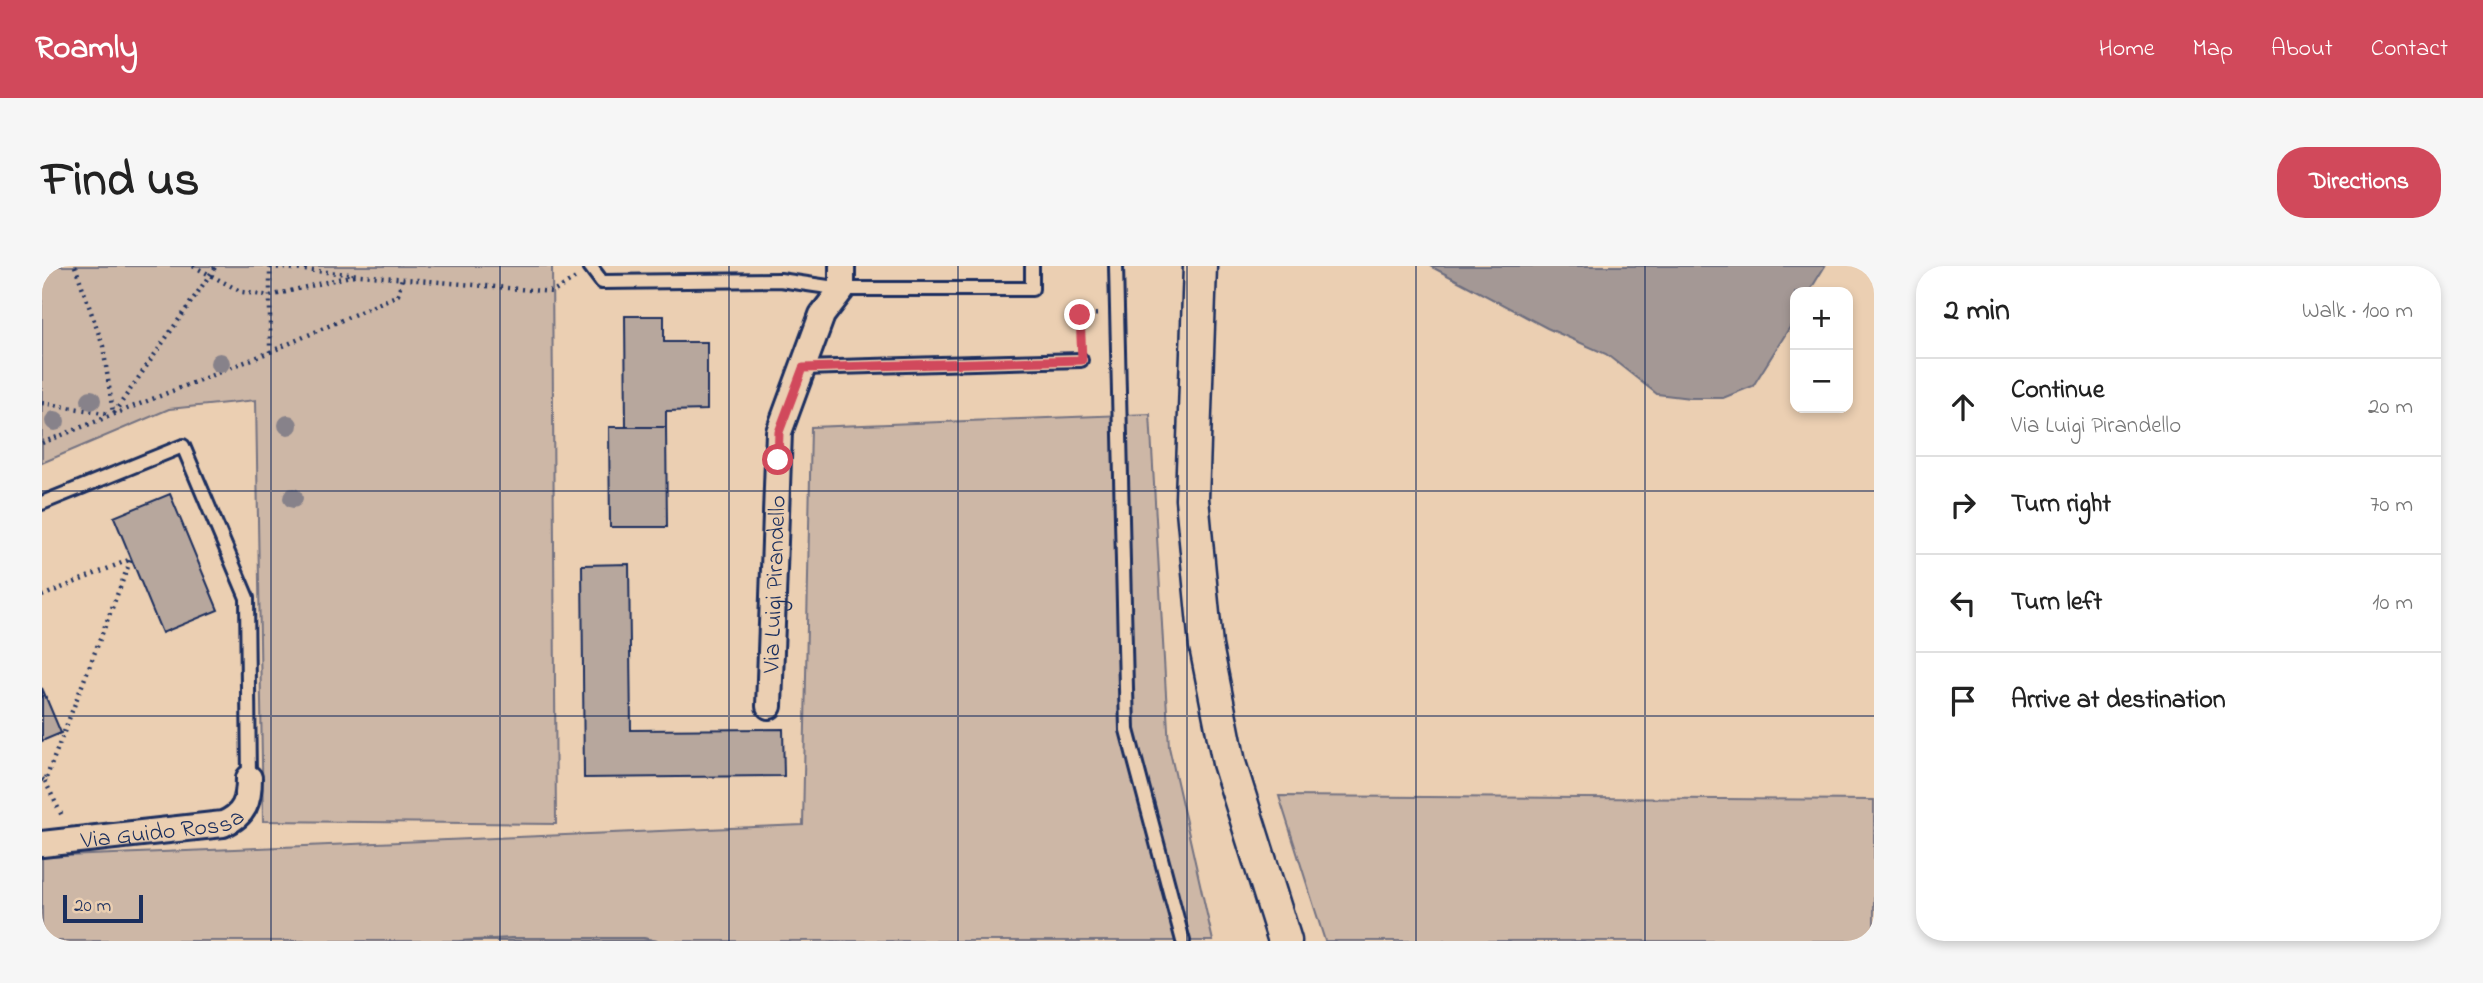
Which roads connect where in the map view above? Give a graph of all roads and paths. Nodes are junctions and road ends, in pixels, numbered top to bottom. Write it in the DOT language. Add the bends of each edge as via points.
graph roads {
  1 [pos="75,266"];
  2 [pos="193,266"];
  3 [pos="216,266"];
  4 [pos="270,266"];
  5 [pos="1032,266"];
  6 [pos="1116,266"];
  7 [pos="1200,266"];
  8 [pos="590,268"];
  9 [pos="358,274"];
  10 [pos="209,275"];
  11 [pos="402,278"];
  12 [pos="842,278"];
  13 [pos="270,296"];
  14 [pos="1117,314"];
  15 [pos="270,352"];
  16 [pos="1082,360"];
  17 [pos="803,368"];
  18 [pos="42,403"];
  19 [pos="113,414"];
  20 [pos="42,443"];
  21 [pos="42,503"];
  22 [pos="42,596"];
  23 [pos="769,706"];
  24 [pos="249,778"];
  25 [pos="44,780"];
  26 [pos="53,843"];
  27 [pos="1183,941"];
  28 [pos="1285,941"];
  1 -- 19 [label="path" via="103,346"];
  2 -- 10 [label="path"];
  3 -- 10 [label="path"];
  4 -- 9 [label="path"];
  4 -- 13 [label="path"];
  5 -- 12 [label="lane" via="1032,289"];
  6 -- 14 [label="lane"];
  7 -- 28 [label="street" via="1192,499 1206,646 1229,763"];
  8 -- 11 [label="path" via="553,292"];
  8 -- 12 [label="lane" via="602,282"];
  9 -- 11 [label="path"];
  9 -- 13 [label="path"];
  10 -- 13 [label="path" via="242,292"];
  10 -- 19 [label="path"];
  11 -- 15 [label="path" via="398,295"];
  12 -- 17 [label="street, Via Luigi Pirandello"];
  13 -- 15 [label="path"];
  14 -- 16 [label="path" via="1080,315"];
  14 -- 27 [label="lane" via="1127,730"];
  15 -- 19 [label="path"];
  16 -- 17 [label="lane"];
  17 -- 23 [label="street, Via Luigi Pirandello" via="779,432"];
  18 -- 19 [label="path"];
  19 -- 20 [label="path"];
  21 -- 24 [label="lane" via="183,446 247,598"];
  22 -- 25 [label="path" via="131,559"];
  24 -- 26 [label="street, Via Guido Rossa" via="246,807 223,824"];
  25 -- 26 [label="path" via="64,818"];
}
